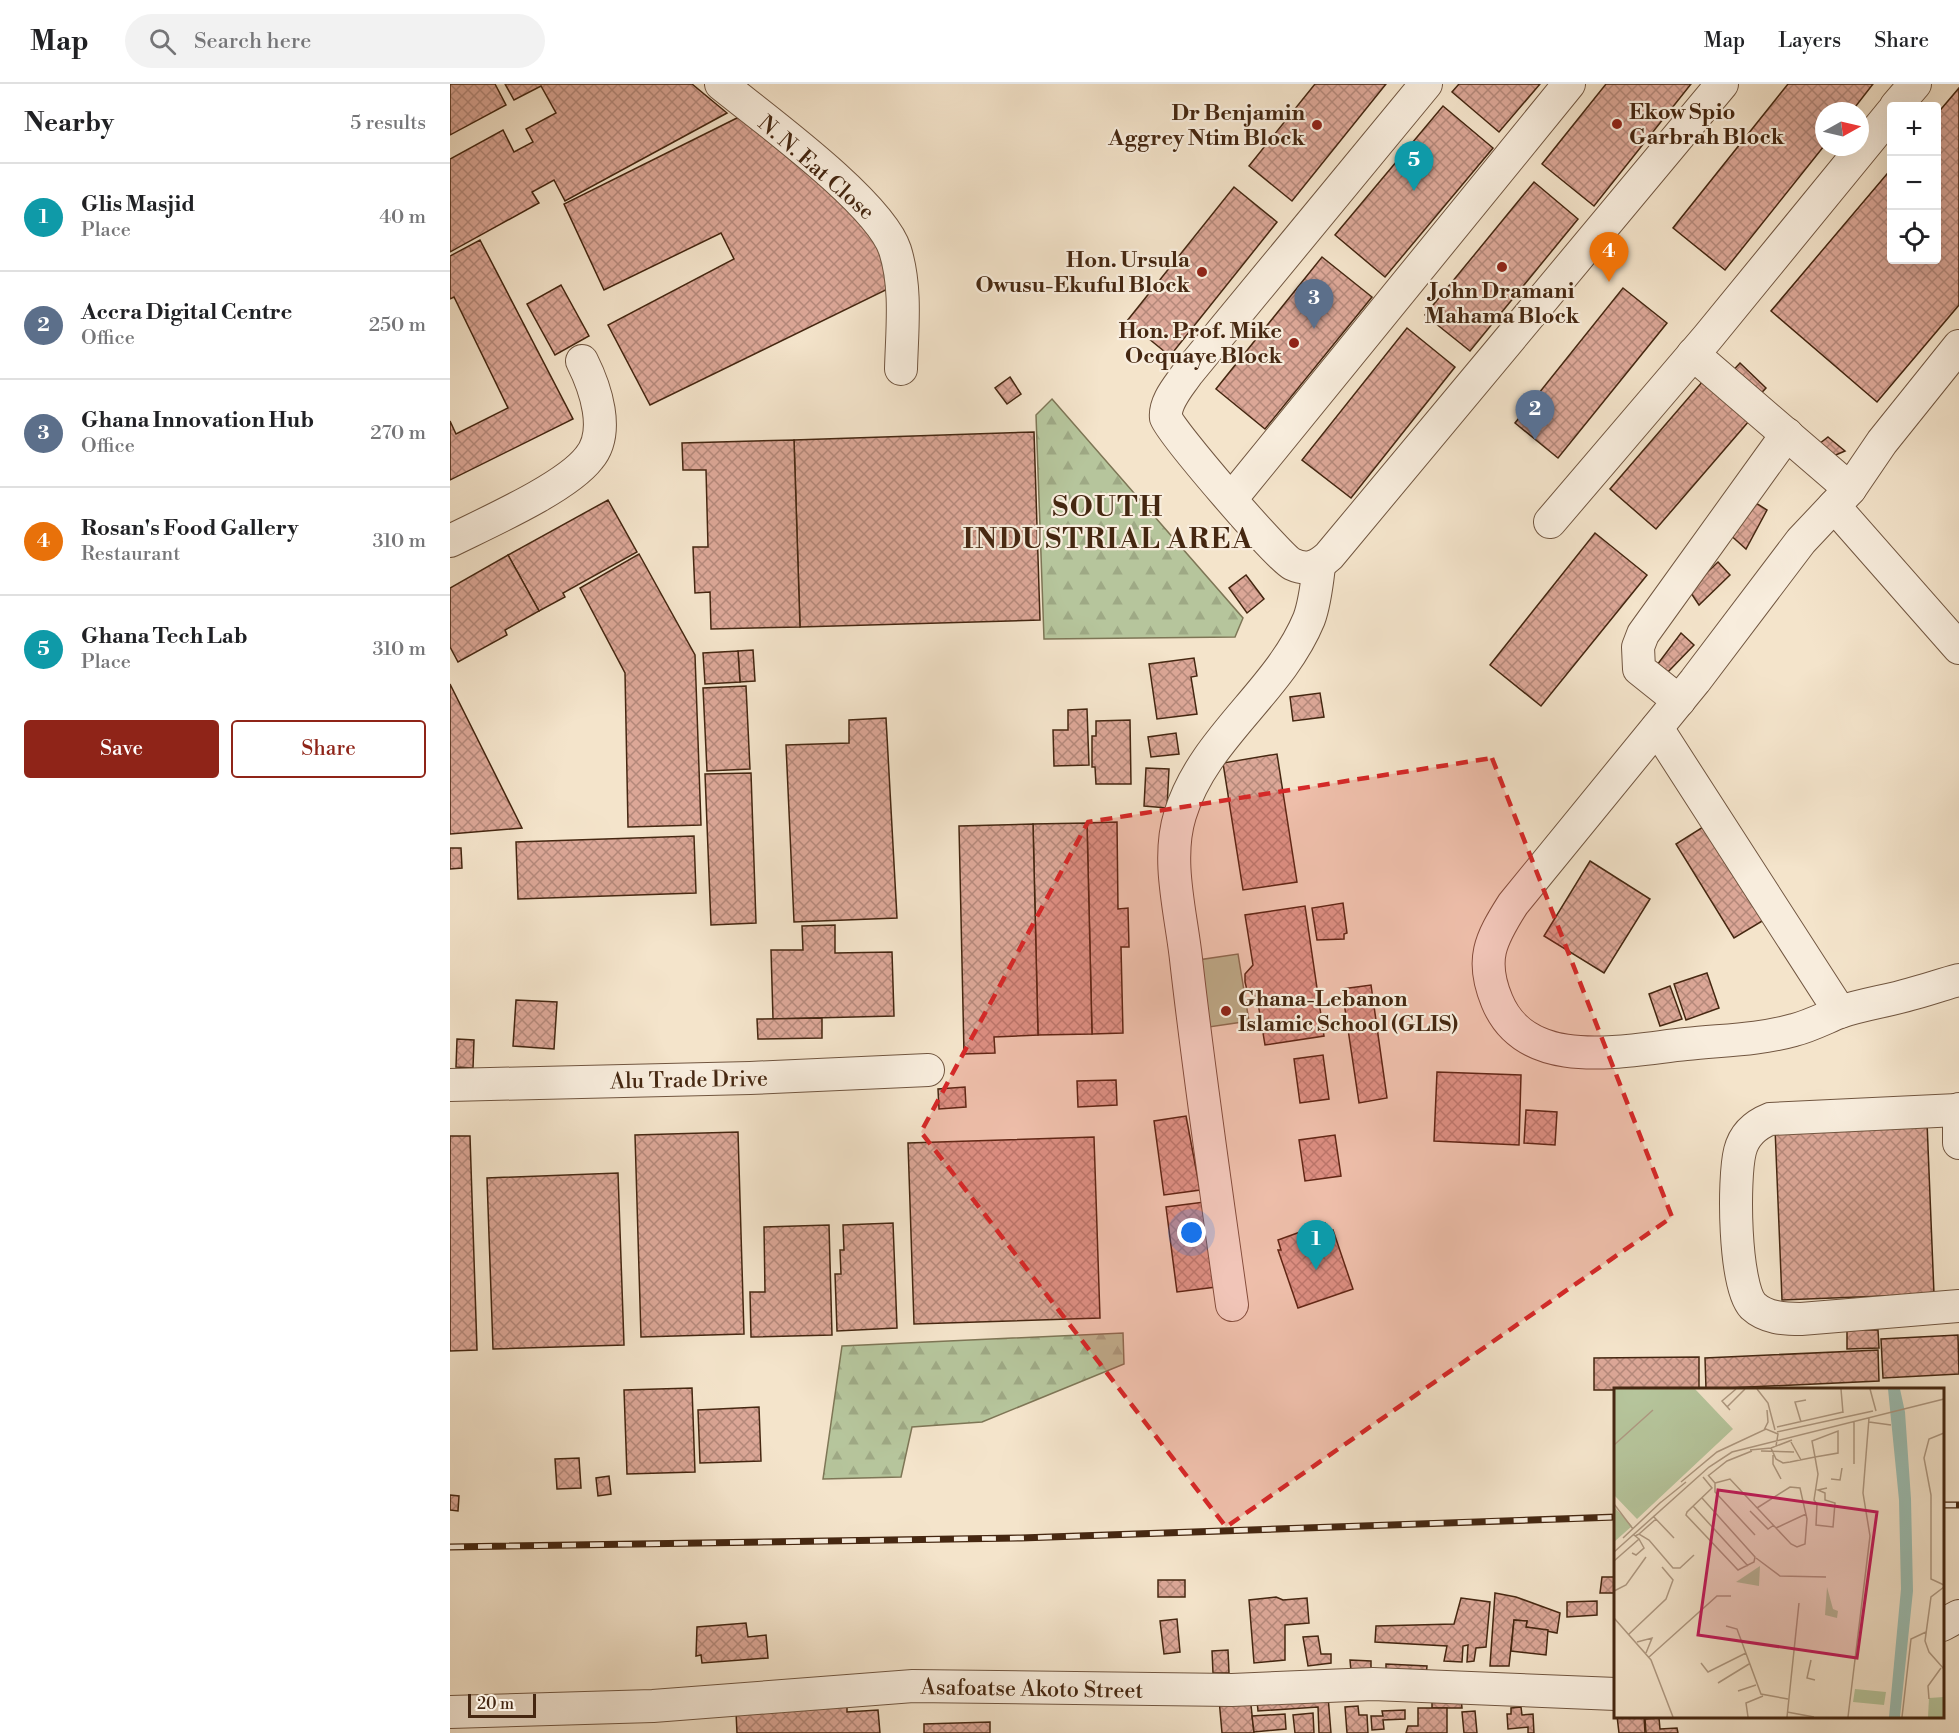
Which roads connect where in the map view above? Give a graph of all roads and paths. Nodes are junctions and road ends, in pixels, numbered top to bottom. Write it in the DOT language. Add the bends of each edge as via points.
graph roads {
  1 [pos="721,84"];
  2 [pos="1426,84"];
  3 [pos="1569,84"];
  4 [pos="1722,84"];
  5 [pos="1916,84"];
  6 [pos="1900,102"];
  7 [pos="1887,118"];
  8 [pos="1959,346"];
  9 [pos="1693,354"];
  10 [pos="582,361"];
  11 [pos="901,369"];
  12 [pos="1787,434"];
  13 [pos="1232,498"];
  14 [pos="1842,498"];
  15 [pos="1550,522"];
  16 [pos="450,541"];
  17 [pos="1318,566"];
  18 [pos="1959,648"];
  19 [pos="1679,701"];
  20 [pos="1658,728"];
  21 [pos="1959,980"];
  22 [pos="1840,1012"];
  23 [pos="928,1070"];
  24 [pos="450,1085"];
  25 [pos="1958,1109"];
  26 [pos="1959,1143"];
  27 [pos="1232,1305"];
  28 [pos="1959,1306"];
  29 [pos="1959,1616"];
  30 [pos="1944,1624"];
  31 [pos="1614,1694"];
  32 [pos="450,1712"];
  1 -- 11 [label="street, N. N. Eat Close" via="878,219 895,249 901,278"];
  2 -- 13 [label="street" via="1187,374 1169,402 1167,420 1177,437"];
  3 -- 13 [label="street"];
  4 -- 17 [label="street"];
  5 -- 6 [label="street"];
  7 -- 9 [label="street"];
  8 -- 14 [label="street"];
  9 -- 12 [label="street"];
  9 -- 15 [label="street"];
  10 -- 16 [label="street" via="597,400 597,442 590,458 532,498"];
  12 -- 14 [label="street"];
  12 -- 19 [label="street" via="1638,646 1639,669"];
  13 -- 17 [label="street" via="1290,563 1303,568"];
  14 -- 18 [label="street"];
  14 -- 19 [label="street" via="1801,541"];
  17 -- 27 [label="street" via="1309,618 1288,657 1198,775 1180,813 1174,841 1190,998"];
  19 -- 20 [label="street"];
  20 -- 22 [label="street"];
  20 -- 22 [label="street" via="1536,875 1496,932 1488,949 1488,968 1493,992 1507,1020 1520,1033 1554,1049 1624,1052 1765,1037 1796,1030"];
  21 -- 22 [label="street"];
  23 -- 24 [label="street, Alu Trade Drive"];
  25 -- 26 [label="street"];
  25 -- 28 [label="street" via="1770,1119 1749,1132 1740,1150 1735,1184 1744,1288 1752,1304 1764,1314 1801,1319"];
  29 -- 30 [label="street"];
  31 -- 32 [label="street, Asafoatse Akoto Street" via="1373,1684 1232,1690 913,1686 653,1706"];
}
